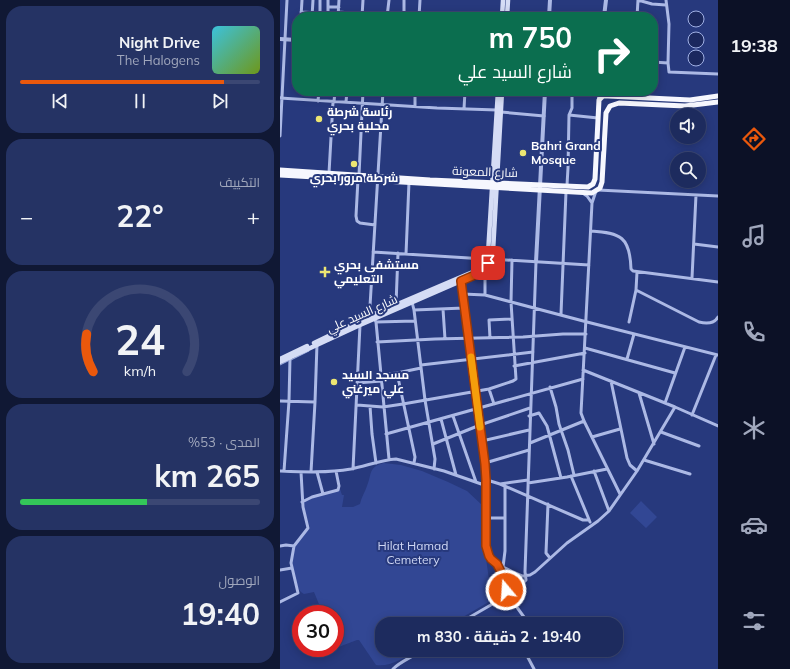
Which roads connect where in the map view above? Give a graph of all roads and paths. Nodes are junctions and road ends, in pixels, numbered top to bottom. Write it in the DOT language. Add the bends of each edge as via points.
graph roads {
  1 [pos="287,0"];
  2 [pos="302,0"];
  3 [pos="313,0"];
  4 [pos="320,0"];
  5 [pos="328,0"];
  6 [pos="339,0"];
  7 [pos="363,0"];
  8 [pos="389,0"];
  9 [pos="404,0"];
  10 [pos="420,0"];
  11 [pos="506,0"];
  12 [pos="550,0"];
  13 [pos="606,0"];
  14 [pos="638,0"];
  15 [pos="666,0"];
  16 [pos="666,5"];
  17 [pos="328,7"];
  18 [pos="339,7"];
  19 [pos="301,12"];
  20 [pos="312,12"];
  21 [pos="320,12"];
  22 [pos="328,12"];
  23 [pos="338,12"];
  24 [pos="362,12"];
  25 [pos="388,12"];
  26 [pos="404,12"];
  27 [pos="419,12"];
  28 [pos="503,12"];
  29 [pos="507,12"];
  30 [pos="549,12"];
  31 [pos="605,12"];
  32 [pos="637,12"];
  33 [pos="280,40"];
  34 [pos="285,40"];
  35 [pos="292,40"];
  36 [pos="658,62"];
  37 [pos="668,63"];
  38 [pos="718,74"];
  39 [pos="318,96"];
  40 [pos="335,96"];
  41 [pos="347,96"];
  42 [pos="363,96"];
  43 [pos="383,96"];
  44 [pos="415,96"];
  45 [pos="465,96"];
  46 [pos="498,96"];
  47 [pos="501,96"];
  48 [pos="545,96"];
  49 [pos="572,96"];
  50 [pos="599,96"];
  51 [pos="602,96"];
  52 [pos="643,96"];
  53 [pos="718,96"];
  54 [pos="281,98"];
  55 [pos="599,100"];
  56 [pos="318,101"];
  57 [pos="334,102"];
  58 [pos="346,102"];
  59 [pos="718,102"];
  60 [pos="362,103"];
  61 [pos="382,104"];
  62 [pos="415,106"];
  63 [pos="598,108"];
  64 [pos="464,109"];
  65 [pos="607,110"];
  66 [pos="499,111"];
  67 [pos="568,115"];
  68 [pos="544,116"];
  69 [pos="598,118"];
  70 [pos="280,136"];
  71 [pos="280,170"];
  72 [pos="329,173"];
  73 [pos="280,175"];
  74 [pos="358,177"];
  75 [pos="378,178"];
  76 [pos="409,182"];
  77 [pos="494,185"];
  78 [pos="567,185"];
  79 [pos="540,187"];
  80 [pos="597,191"];
  81 [pos="566,192"];
  82 [pos="581,192"];
  83 [pos="696,195"];
  84 [pos="718,196"];
  85 [pos="592,203"];
  86 [pos="375,225"];
  87 [pos="591,231"];
  88 [pos="694,244"];
  89 [pos="718,247"];
  90 [pos="373,252"];
  91 [pos="398,254"];
  92 [pos="406,254"];
  93 [pos="488,259"];
  94 [pos="512,260"];
  95 [pos="536,262"];
  96 [pos="563,263"];
  97 [pos="589,265"];
  98 [pos="482,268"];
  99 [pos="637,272"];
  100 [pos="692,278"];
  101 [pos="460,279"];
  102 [pos="718,282"];
  103 [pos="636,290"];
  104 [pos="463,294"];
  105 [pos="485,294"];
  106 [pos="412,302"];
  107 [pos="511,302"];
  108 [pos="396,305"];
  109 [pos="534,307"];
  110 [pos="464,308"];
  111 [pos="443,309"];
  112 [pos="414,310"];
  113 [pos="560,314"];
  114 [pos="718,317"];
  115 [pos="374,318"];
  116 [pos="512,319"];
  117 [pos="415,321"];
  118 [pos="587,322"];
  119 [pos="629,322"];
  120 [pos="360,325"];
  121 [pos="586,334"];
  122 [pos="634,334"];
  123 [pos="533,336"];
  124 [pos="513,337"];
  125 [pos="468,338"];
  126 [pos="490,338"];
  127 [pos="417,339"];
  128 [pos="445,339"];
  129 [pos="377,342"];
  130 [pos="317,343"];
  131 [pos="685,347"];
  132 [pos="585,348"];
  133 [pos="533,352"];
  134 [pos="513,353"];
  135 [pos="585,353"];
  136 [pos="717,355"];
  137 [pos="290,358"];
  138 [pos="280,359"];
  139 [pos="472,359"];
  140 [pos="627,359"];
  141 [pos="280,362"];
  142 [pos="532,362"];
  143 [pos="514,366"];
  144 [pos="421,367"];
  145 [pos="583,370"];
  146 [pos="397,372"];
  147 [pos="675,373"];
  148 [pos="380,375"];
  149 [pos="583,379"];
  150 [pos="381,381"];
  151 [pos="611,381"];
  152 [pos="357,383"];
  153 [pos="550,387"];
  154 [pos="489,389"];
  155 [pos="476,391"];
  156 [pos="639,392"];
  157 [pos="530,393"];
  158 [pos="426,400"];
  159 [pos="280,401"];
  160 [pos="289,402"];
  161 [pos="316,402"];
  162 [pos="665,403"];
  163 [pos="403,404"];
  164 [pos="494,404"];
  165 [pos="356,405"];
  166 [pos="370,406"];
  167 [pos="383,407"];
  168 [pos="675,407"];
  169 [pos="530,408"];
  170 [pos="478,409"];
  171 [pos="692,414"];
  172 [pos="453,416"];
  173 [pos="529,416"];
  174 [pos="441,419"];
  175 [pos="584,421"];
  176 [pos="429,422"];
  177 [pos="480,425"];
  178 [pos="718,426"];
  179 [pos="408,427"];
  180 [pos="620,429"];
  181 [pos="529,430"];
  182 [pos="562,430"];
  183 [pos="661,432"];
  184 [pos="386,434"];
  185 [pos="459,434"];
  186 [pos="550,436"];
  187 [pos="592,437"];
  188 [pos="446,439"];
  189 [pos="482,441"];
  190 [pos="530,443"];
  191 [pos="433,444"];
  192 [pos="654,444"];
  193 [pos="699,446"];
  194 [pos="529,450"];
  195 [pos="389,460"];
  196 [pos="644,460"];
  197 [pos="376,463"];
  198 [pos="414,463"];
  199 [pos="485,464"];
  200 [pos="353,469"];
  201 [pos="434,469"];
  202 [pos="607,469"];
  203 [pos="280,471"];
  204 [pos="284,471"];
  205 [pos="336,471"];
  206 [pos="594,471"];
  207 [pos="301,472"];
  208 [pos="311,472"];
  209 [pos="317,472"];
  210 [pos="637,472"];
  211 [pos="690,474"];
  212 [pos="456,476"];
  213 [pos="572,476"];
  214 [pos="561,478"];
  215 [pos="486,480"];
  216 [pos="528,481"];
  217 [pos="476,482"];
  218 [pos="500,484"];
  219 [pos="486,486"];
  220 [pos="505,486"];
  221 [pos="323,494"];
  222 [pos="620,494"];
  223 [pos="527,496"];
  224 [pos="302,502"];
  225 [pos="548,504"];
  226 [pos="608,510"];
  227 [pos="486,518"];
  228 [pos="505,518"];
  229 [pos="589,520"];
  230 [pos="592,525"];
  231 [pos="280,546"];
  232 [pos="294,546"];
  233 [pos="550,558"];
  234 [pos="497,564"];
  235 [pos="503,567"];
  236 [pos="292,568"];
  237 [pos="280,570"];
  238 [pos="526,576"];
  239 [pos="508,595"];
  240 [pos="280,602"];
  241 [pos="470,617"];
  242 [pos="524,617"];
  243 [pos="412,657"];
  244 [pos="528,657"];
  245 [pos="393,669"];
  246 [pos="534,669"];
  1 -- 34 [label="street"];
  2 -- 19 [label="street"];
  3 -- 20 [label="street"];
  4 -- 21 [label="street"];
  5 -- 17 [label="street"];
  6 -- 18 [label="street"];
  7 -- 24 [label="street"];
  8 -- 25 [label="street"];
  9 -- 26 [label="street"];
  10 -- 27 [label="street"];
  11 -- 28 [label="main road"];
  11 -- 29 [label="main road"];
  12 -- 30 [label="street"];
  13 -- 31 [label="street"];
  14 -- 16 [label="street"];
  14 -- 32 [label="street"];
  15 -- 16 [label="street"];
  16 -- 37 [label="street" via="669,24"];
  17 -- 18 [label="street"];
  17 -- 22 [label="street"];
  18 -- 23 [label="street"];
  19 -- 20 [label="street"];
  20 -- 21 [label="street"];
  33 -- 34 [label="street"];
  34 -- 35 [label="street"];
  34 -- 54 [label="street"];
  36 -- 37 [label="street"];
  37 -- 38 [label="street" via="669,72"];
  39 -- 56 [label="street"];
  40 -- 57 [label="street"];
  41 -- 58 [label="street"];
  42 -- 60 [label="street"];
  43 -- 61 [label="street"];
  44 -- 62 [label="street"];
  45 -- 64 [label="street"];
  46 -- 66 [label="main road"];
  47 -- 66 [label="main road"];
  48 -- 68 [label="street"];
  49 -- 67 [label="street" via="572,108"];
  50 -- 55 [label="street"];
  51 -- 55 [label="highway"];
  52 -- 53 [label="highway" via="690,100"];
  54 -- 56 [label="street"];
  54 -- 70 [label="street"];
  55 -- 63 [label="highway, شارع المعونة"];
  56 -- 57 [label="street"];
  57 -- 58 [label="street"];
  57 -- 72 [label="street"];
  58 -- 60 [label="street"];
  59 -- 65 [label="highway" via="685,106 617,103"];
  60 -- 61 [label="street"];
  60 -- 74 [label="street"];
  61 -- 62 [label="street"];
  61 -- 75 [label="street"];
  62 -- 64 [label="street"];
  63 -- 65 [label="highway" via="602,111"];
  63 -- 69 [label="highway, شارع المعونة"];
  64 -- 66 [label="street"];
  65 -- 80 [label="highway" via="602,182"];
  66 -- 68 [label="street"];
  66 -- 77 [label="main road"];
  67 -- 69 [label="street"];
  67 -- 78 [label="street"];
  68 -- 79 [label="street"];
  69 -- 78 [label="highway, شارع المعونة" via="594,182 588,187"];
  71 -- 72 [label="highway, شارع المعونة"];
  72 -- 74 [label="highway, شارع المعونة"];
  73 -- 74 [label="highway, شارع المعونة"];
  74 -- 75 [label="highway, شارع المعونة"];
  74 -- 86 [label="street" via="357,221 360,224"];
  75 -- 76 [label="highway, شارع المعونة"];
  75 -- 77 [label="highway, شارع المعونة"];
  75 -- 86 [label="street"];
  76 -- 77 [label="highway, شارع المعونة"];
  76 -- 92 [label="street"];
  77 -- 79 [label="highway, شارع المعونة"];
  77 -- 93 [label="main road" via="492,251"];
  78 -- 79 [label="highway, شارع المعونة"];
  79 -- 81 [label="highway, شارع المعونة"];
  79 -- 95 [label="street"];
  80 -- 82 [label="highway, شارع المعونة"];
  80 -- 83 [label="street"];
  80 -- 85 [label="street"];
  81 -- 82 [label="highway, شارع المعونة"];
  81 -- 96 [label="street"];
  82 -- 85 [label="street"];
  83 -- 84 [label="street"];
  83 -- 88 [label="street"];
  85 -- 87 [label="street"];
  86 -- 90 [label="street"];
  87 -- 97 [label="street"];
  87 -- 99 [label="street" via="609,232 621,237 628,247 631,270"];
  88 -- 89 [label="street"];
  88 -- 100 [label="street"];
  90 -- 91 [label="street"];
  90 -- 115 [label="street" via="370,306"];
  91 -- 92 [label="street"];
  91 -- 108 [label="street"];
  92 -- 93 [label="street"];
  93 -- 94 [label="street"];
  93 -- 98 [label="main road, شارع السيد علي"];
  94 -- 95 [label="street"];
  94 -- 107 [label="street"];
  95 -- 96 [label="street"];
  95 -- 109 [label="street"];
  96 -- 97 [label="street"];
  96 -- 113 [label="street"];
  97 -- 118 [label="street"];
  98 -- 101 [label="main road, شارع السيد علي"];
  98 -- 105 [label="street"];
  99 -- 100 [label="street"];
  99 -- 103 [label="street"];
  100 -- 102 [label="street"];
  101 -- 104 [label="street"];
  101 -- 106 [label="main road, شارع السيد علي"];
  101 -- 108 [label="main road, شارع السيد علي"];
  103 -- 114 [label="street" via="700,322 714,322"];
  103 -- 119 [label="street"];
  104 -- 105 [label="street"];
  104 -- 110 [label="street"];
  105 -- 107 [label="street"];
  106 -- 112 [label="street"];
  106 -- 115 [label="main road, شارع السيد علي"];
  107 -- 109 [label="street"];
  107 -- 116 [label="street"];
  108 -- 115 [label="main road, شارع السيد علي"];
  109 -- 113 [label="street"];
  109 -- 123 [label="street"];
  110 -- 111 [label="street"];
  110 -- 125 [label="street"];
  111 -- 112 [label="street"];
  111 -- 128 [label="street"];
  112 -- 117 [label="street"];
  113 -- 118 [label="street"];
  115 -- 117 [label="street"];
  115 -- 120 [label="main road, شارع السيد علي"];
  115 -- 129 [label="street"];
  115 -- 130 [label="main road, شارع السيد علي"];
  116 -- 124 [label="street"];
  116 -- 126 [label="street" via="489,320"];
  117 -- 127 [label="street"];
  118 -- 121 [label="street"];
  118 -- 122 [label="street"];
  120 -- 130 [label="main road, شارع السيد علي"];
  120 -- 152 [label="street"];
  121 -- 123 [label="street"];
  121 -- 132 [label="street"];
  122 -- 131 [label="street"];
  122 -- 140 [label="street"];
  123 -- 124 [label="street"];
  123 -- 133 [label="street"];
  124 -- 126 [label="street"];
  124 -- 134 [label="street"];
  125 -- 126 [label="street"];
  125 -- 128 [label="street"];
  125 -- 139 [label="street"];
  127 -- 128 [label="street"];
  127 -- 129 [label="street"];
  127 -- 144 [label="street"];
  129 -- 148 [label="street"];
  130 -- 137 [label="main road, شارع السيد علي"];
  130 -- 138 [label="main road, شارع السيد علي"];
  130 -- 161 [label="street"];
  131 -- 136 [label="street"];
  131 -- 147 [label="street"];
  132 -- 135 [label="street"];
  132 -- 140 [label="street"];
  133 -- 134 [label="street"];
  133 -- 142 [label="street"];
  134 -- 139 [label="street"];
  134 -- 143 [label="street"];
  135 -- 142 [label="street"];
  135 -- 145 [label="street"];
  136 -- 171 [label="street"];
  137 -- 141 [label="main road, شارع السيد علي"];
  137 -- 160 [label="street"];
  139 -- 144 [label="street"];
  139 -- 155 [label="street"];
  140 -- 147 [label="street"];
  142 -- 143 [label="street"];
  142 -- 157 [label="street"];
  143 -- 154 [label="street" via="516,379"];
  144 -- 146 [label="street"];
  144 -- 158 [label="street"];
  145 -- 149 [label="street"];
  145 -- 151 [label="street"];
  146 -- 148 [label="street"];
  146 -- 163 [label="street"];
  147 -- 162 [label="street"];
  148 -- 150 [label="street"];
  149 -- 153 [label="street"];
  149 -- 175 [label="street" via="581,413"];
  150 -- 152 [label="street"];
  150 -- 167 [label="street"];
  151 -- 156 [label="street"];
  151 -- 180 [label="street"];
  152 -- 165 [label="street"];
  153 -- 157 [label="street"];
  153 -- 182 [label="street"];
  154 -- 155 [label="street"];
  154 -- 164 [label="street"];
  155 -- 158 [label="street"];
  155 -- 170 [label="street"];
  156 -- 162 [label="street"];
  156 -- 192 [label="street"];
  157 -- 164 [label="street"];
  157 -- 169 [label="street"];
  158 -- 163 [label="street"];
  158 -- 176 [label="street"];
  159 -- 160 [label="street"];
  160 -- 161 [label="street"];
  160 -- 204 [label="street"];
  161 -- 208 [label="street"];
  162 -- 168 [label="street"];
  163 -- 167 [label="street"];
  163 -- 179 [label="street"];
  164 -- 170 [label="street"];
  165 -- 166 [label="street"];
  165 -- 200 [label="street"];
  166 -- 167 [label="street"];
  166 -- 197 [label="street"];
  167 -- 184 [label="street"];
  168 -- 171 [label="street"];
  168 -- 183 [label="street"];
  169 -- 173 [label="street"];
  169 -- 177 [label="street"];
  170 -- 172 [label="street"];
  170 -- 177 [label="street"];
  171 -- 178 [label="street"];
  172 -- 174 [label="street"];
  172 -- 185 [label="street"];
  173 -- 181 [label="street"];
  173 -- 186 [label="street" via="539,414"];
  174 -- 176 [label="street"];
  174 -- 188 [label="street"];
  175 -- 182 [label="street"];
  175 -- 187 [label="street"];
  176 -- 179 [label="street"];
  176 -- 191 [label="street"];
  177 -- 185 [label="street"];
  177 -- 189 [label="street"];
  179 -- 184 [label="street"];
  179 -- 198 [label="street"];
  180 -- 187 [label="street"];
  180 -- 210 [label="street" via="628,462"];
  181 -- 189 [label="street"];
  181 -- 190 [label="street"];
  182 -- 186 [label="street"];
  182 -- 213 [label="street"];
  183 -- 192 [label="street"];
  183 -- 193 [label="street"];
  184 -- 195 [label="street"];
  185 -- 188 [label="street"];
  185 -- 217 [label="street"];
  186 -- 190 [label="street"];
  186 -- 214 [label="street"];
  187 -- 202 [label="street"];
  188 -- 191 [label="street"];
  188 -- 212 [label="street"];
  189 -- 199 [label="street"];
  190 -- 194 [label="street"];
  191 -- 201 [label="street"];
  192 -- 196 [label="street"];
  194 -- 199 [label="street"];
  194 -- 216 [label="street"];
  195 -- 197 [label="street"];
  195 -- 198 [label="street"];
  196 -- 210 [label="street"];
  196 -- 211 [label="street"];
  197 -- 200 [label="street"];
  198 -- 201 [label="street"];
  199 -- 215 [label="street"];
  200 -- 205 [label="street"];
  201 -- 212 [label="street"];
  202 -- 206 [label="street"];
  202 -- 222 [label="street"];
  203 -- 204 [label="street"];
  204 -- 207 [label="street"];
  205 -- 209 [label="street"];
  205 -- 221 [label="street" via="339,488"];
  206 -- 213 [label="street"];
  206 -- 226 [label="street"];
  207 -- 208 [label="street"];
  207 -- 224 [label="street"];
  208 -- 209 [label="street"];
  209 -- 221 [label="street"];
  210 -- 222 [label="street"];
  212 -- 217 [label="street"];
  213 -- 214 [label="street"];
  213 -- 229 [label="street"];
  214 -- 216 [label="street"];
  215 -- 218 [label="street"];
  215 -- 219 [label="street"];
  216 -- 218 [label="street"];
  216 -- 223 [label="street"];
  217 -- 219 [label="street"];
  218 -- 220 [label="street"];
  219 -- 227 [label="street"];
  220 -- 223 [label="street"];
  220 -- 228 [label="street"];
  221 -- 224 [label="street"];
  222 -- 226 [label="street"];
  223 -- 225 [label="street"];
  223 -- 238 [label="street"];
  224 -- 232 [label="street" via="308,528"];
  225 -- 229 [label="street" via="583,520"];
  225 -- 233 [label="street" via="546,553"];
  226 -- 230 [label="street"];
  227 -- 228 [label="street"];
  227 -- 234 [label="street" via="488,552"];
  228 -- 235 [label="street"];
  229 -- 230 [label="street"];
  230 -- 233 [label="street" via="567,542"];
  231 -- 232 [label="street"];
  232 -- 236 [label="street"];
  233 -- 238 [label="street" via="536,572"];
  234 -- 235 [label="street"];
  234 -- 239 [label="street"];
  235 -- 238 [label="street"];
  236 -- 237 [label="street"];
  236 -- 240 [label="street" via="298,593"];
  238 -- 239 [label="street" via="525,582"];
  239 -- 241 [label="street"];
  239 -- 242 [label="street"];
  243 -- 245 [label="street"];
  244 -- 246 [label="street"];
}
